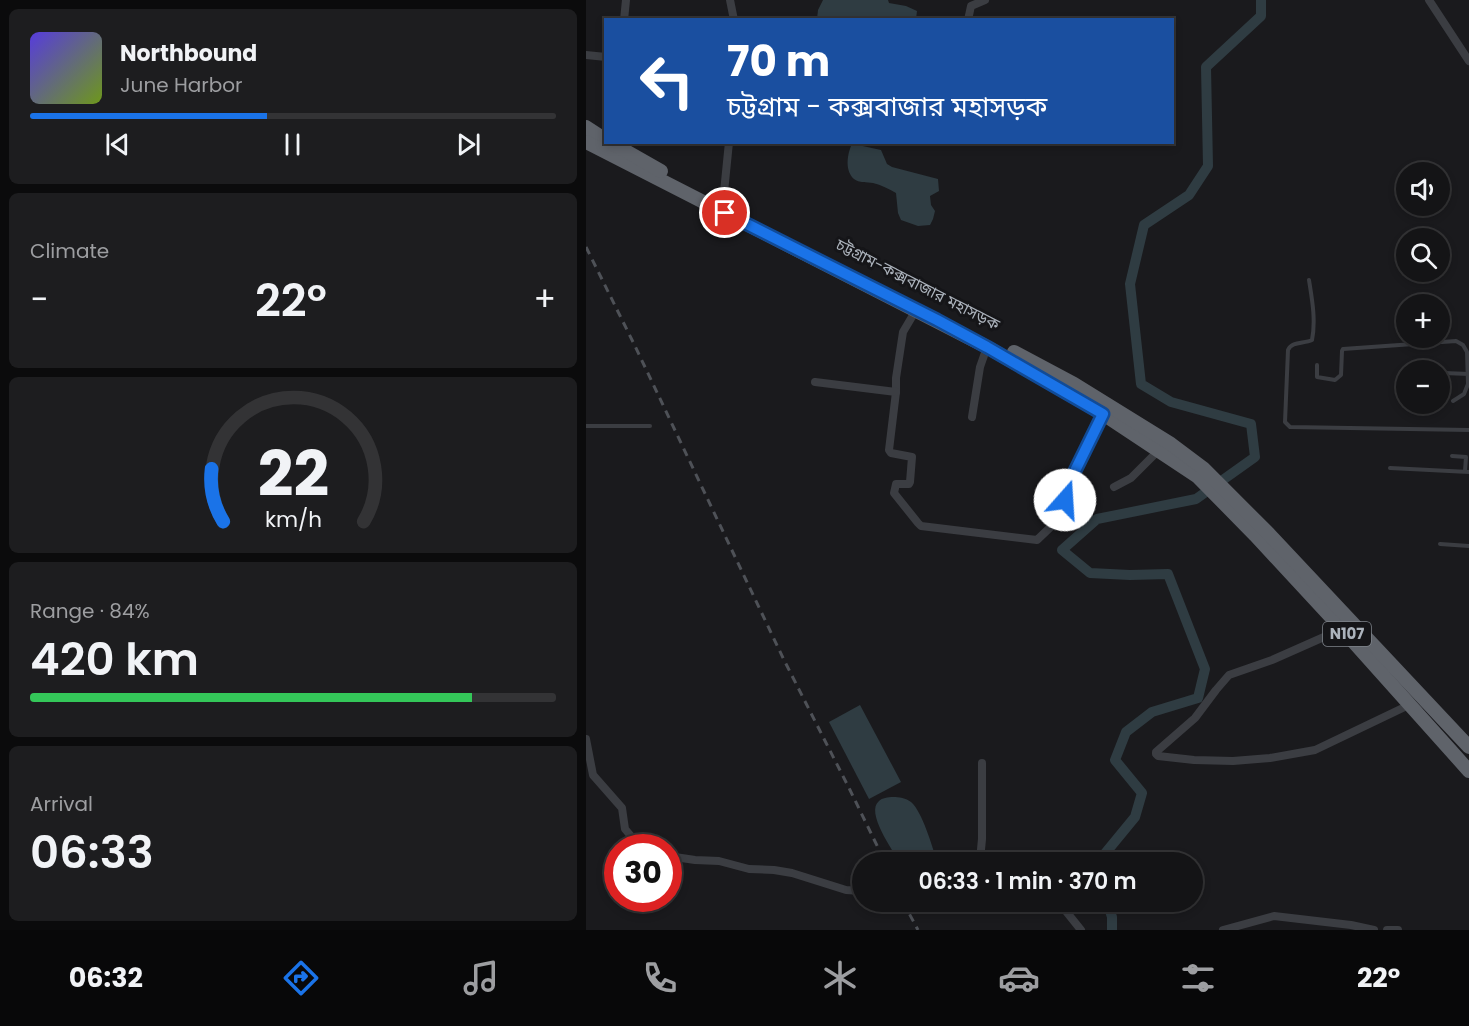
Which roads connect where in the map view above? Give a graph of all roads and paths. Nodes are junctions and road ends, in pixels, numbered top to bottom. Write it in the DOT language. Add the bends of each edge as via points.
graph roads {
  1 [pos="626,0"];
  2 [pos="730,0"];
  3 [pos="985,0"];
  4 [pos="1429,0"];
  5 [pos="624,18"];
  6 [pos="734,18"];
  7 [pos="968,18"];
  8 [pos="586,55"];
  9 [pos="604,57"];
  10 [pos="1468,61"];
  11 [pos="586,127"];
  12 [pos="604,139"];
  13 [pos="586,142"];
  14 [pos="613,144"];
  15 [pos="729,144"];
  16 [pos="723,202"];
  17 [pos="1309,280"];
  18 [pos="916,310"];
  19 [pos="987,347"];
  20 [pos="1317,365"];
  21 [pos="1450,373"];
  22 [pos="1468,374"];
  23 [pos="815,382"];
  24 [pos="896,392"];
  25 [pos="1453,401"];
  26 [pos="1103,414"];
  27 [pos="972,417"];
  28 [pos="586,426"];
  29 [pos="650,426"];
  30 [pos="1468,430"];
  31 [pos="1159,450"];
  32 [pos="1452,456"];
  33 [pos="1390,468"];
  34 [pos="1201,472"];
  35 [pos="1467,472"];
  36 [pos="1114,487"];
  37 [pos="1225,497"];
  38 [pos="1440,544"];
  39 [pos="1468,546"];
  40 [pos="1342,629"];
  41 [pos="1409,705"];
  42 [pos="586,739"];
  43 [pos="1468,747"];
  44 [pos="982,762"];
  45 [pos="1468,771"];
  46 [pos="629,834"];
  47 [pos="981,852"];
  48 [pos="682,858"];
  49 [pos="852,890"];
  50 [pos="1067,912"];
  51 [pos="1081,930"];
  52 [pos="1223,930"];
  53 [pos="1374,930"];
  54 [pos="1387,930"];
  55 [pos="1398,930"];
  1 -- 5 [label="street"];
  2 -- 6 [label="street"];
  3 -- 7 [label="street" via="971,6"];
  4 -- 10 [label="street"];
  8 -- 9 [label="street"];
  11 -- 12 [label="highway, চট্টগ্রাম-কক্সবাজার মহাসড়ক / N107"];
  13 -- 18 [label="highway, N107"];
  14 -- 16 [label="highway, চট্টগ্রাম-কক্সবাজার মহাসড়ক / N107"];
  15 -- 16 [label="street"];
  16 -- 34 [label="highway, চট্টগ্রাম-কক্সবাজার মহাসড়ক / N107" via="1074,384 1171,444"];
  17 -- 30 [label="lane" via="1314,333 1308,342 1289,346 1287,425"];
  18 -- 19 [label="highway, N107"];
  18 -- 24 [label="street" via="903,332"];
  19 -- 26 [label="highway, N107"];
  19 -- 27 [label="street"];
  20 -- 22 [label="lane" via="1317,377 1335,380 1341,375 1344,349 1453,341 1467,352"];
  21 -- 22 [label="lane"];
  22 -- 25 [label="lane" via="1466,391"];
  23 -- 24 [label="street"];
  24 -- 26 [label="street" via="889,452 911,457 912,461 909,484 895,489 918,524 1037,540 1060,518 1069,483"];
  26 -- 31 [label="highway, N107"];
  28 -- 29 [label="lane"];
  31 -- 34 [label="highway, N107"];
  31 -- 36 [label="street" via="1131,478"];
  32 -- 35 [label="lane" via="1466,458"];
  33 -- 35 [label="lane"];
  34 -- 37 [label="highway, N107"];
  37 -- 40 [label="highway, N107"];
  37 -- 43 [label="highway, N107"];
  38 -- 39 [label="lane"];
  40 -- 41 [label="highway, N107"];
  40 -- 41 [label="street" via="1229,675 1199,714 1156,754 1232,761 1315,750"];
  41 -- 45 [label="highway, N107"];
  42 -- 46 [label="street" via="593,775 622,808"];
  44 -- 47 [label="street"];
  48 -- 49 [label="street" via="792,873"];
  50 -- 51 [label="street"];
  52 -- 53 [label="street" via="1274,916"];
  54 -- 55 [label="street"];
}
